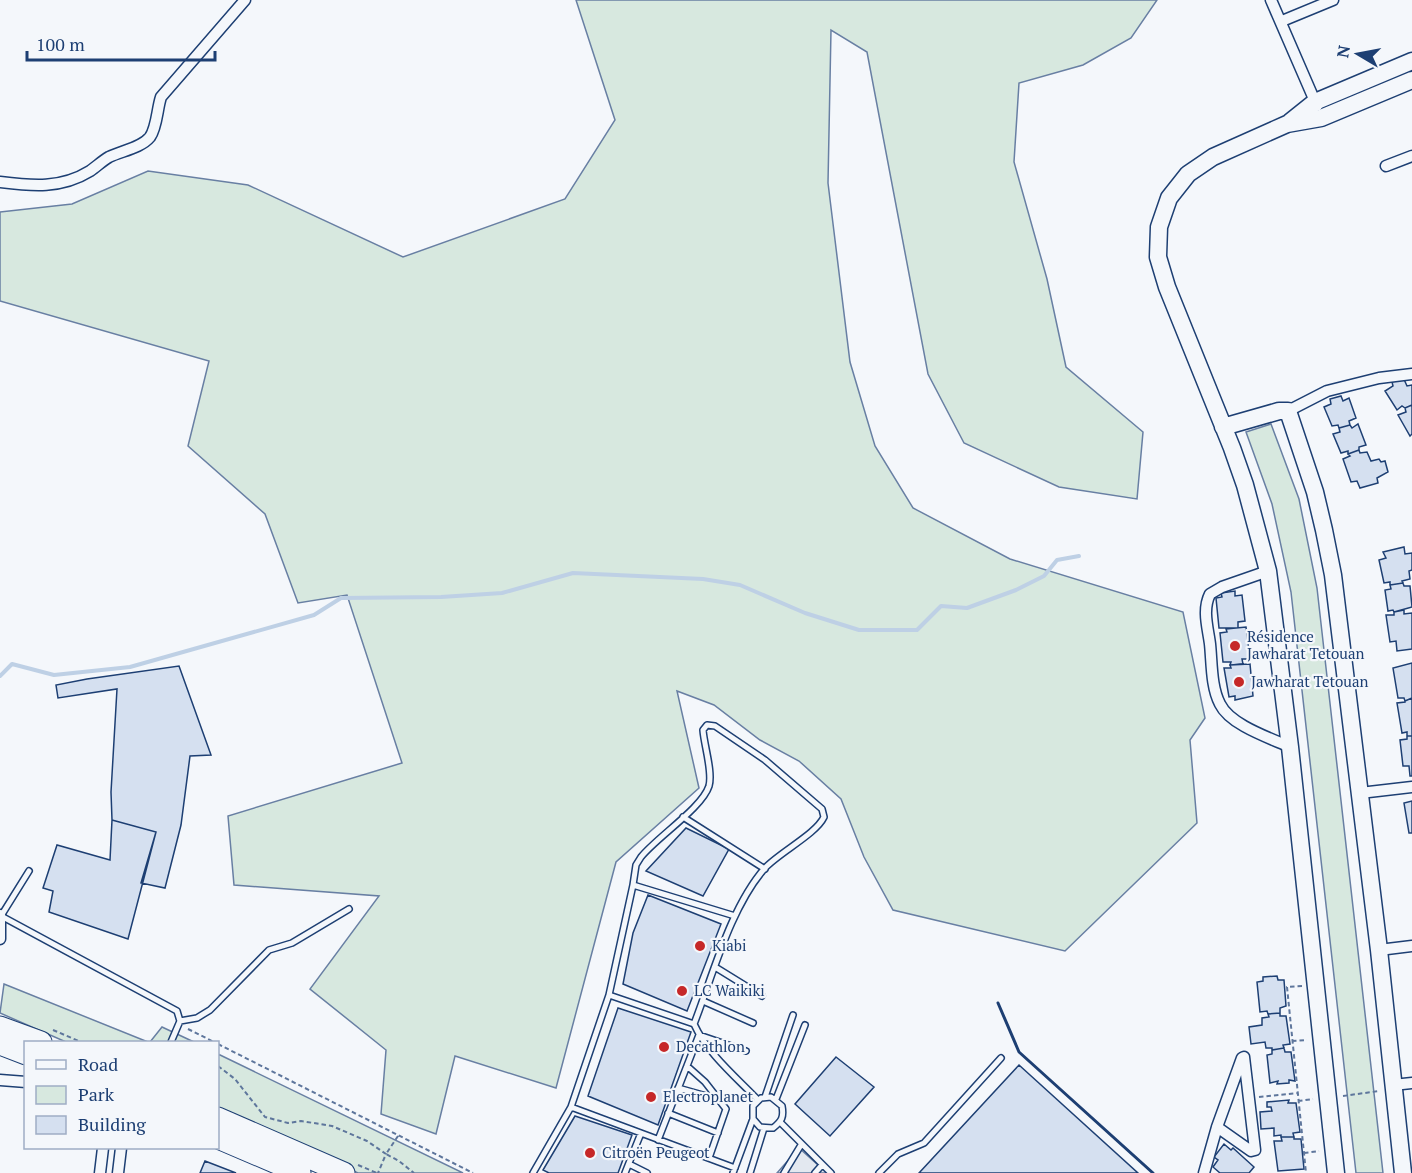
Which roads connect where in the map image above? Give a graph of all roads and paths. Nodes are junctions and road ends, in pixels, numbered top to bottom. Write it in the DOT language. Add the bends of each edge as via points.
graph roads {
  1 [pos="245,0"];
  2 [pos="1271,0"];
  3 [pos="1333,0"];
  4 [pos="1282,21"];
  5 [pos="1412,61"];
  6 [pos="1412,80"];
  7 [pos="1315,102"];
  8 [pos="1321,118"];
  9 [pos="1287,124"];
  10 [pos="1412,156"];
  11 [pos="1386,166"];
  12 [pos="0,182"];
  13 [pos="1412,374"];
  14 [pos="1288,411"];
  15 [pos="1223,427"];
  16 [pos="1268,571"];
  17 [pos="1290,747"];
  18 [pos="1412,787"];
  19 [pos="1360,793"];
  20 [pos="683,817"];
  21 [pos="765,869"];
  22 [pos="29,871"];
  23 [pos="633,885"];
  24 [pos="348,909"];
  25 [pos="0,915"];
  26 [pos="735,916"];
  27 [pos="0,939"];
  28 [pos="1412,946"];
  29 [pos="1379,950"];
  30 [pos="715,967"];
  31 [pos="1316,984"];
  32 [pos="609,995"];
  33 [pos="762,996"];
  34 [pos="703,1001"];
  35 [pos="793,1015"];
  36 [pos="179,1023"];
  37 [pos="753,1023"];
  38 [pos="694,1024"];
  39 [pos="805,1025"];
  40 [pos="0,1027"];
  41 [pos="699,1035"];
  42 [pos="38,1041"];
  43 [pos="171,1041"];
  44 [pos="212,1041"];
  45 [pos="0,1044"];
  46 [pos="219,1045"];
  47 [pos="746,1051"];
  48 [pos="24,1053"];
  49 [pos="1001,1058"];
  50 [pos="687,1066"];
  51 [pos="219,1067"];
  52 [pos="0,1080"];
  53 [pos="24,1082"];
  54 [pos="1412,1083"];
  55 [pos="1393,1087"];
  56 [pos="678,1088"];
  57 [pos="1298,1093"];
  58 [pos="765,1097"];
  59 [pos="1250,1097"];
  60 [pos="1328,1098"];
  61 [pos="718,1099"];
  62 [pos="776,1099"];
  63 [pos="758,1100"];
  64 [pos="1298,1101"];
  65 [pos="571,1107"];
  66 [pos="668,1113"];
  67 [pos="219,1118"];
  68 [pos="753,1119"];
  69 [pos="781,1122"];
  70 [pos="1217,1127"];
  71 [pos="764,1128"];
  72 [pos="718,1132"];
  73 [pos="641,1133"];
  74 [pos="398,1136"];
  75 [pos="219,1138"];
  76 [pos="658,1140"];
  77 [pos="801,1145"];
  78 [pos="103,1149"];
  79 [pos="121,1149"];
  80 [pos="386,1154"];
  81 [pos="709,1158"];
  82 [pos="629,1164"];
  83 [pos="822,1165"];
  84 [pos="734,1171"];
  85 [pos="100,1173"];
  86 [pos="118,1173"];
  87 [pos="300,1173"];
  88 [pos="344,1173"];
  89 [pos="378,1173"];
  90 [pos="414,1173"];
  91 [pos="473,1173"];
  92 [pos="533,1173"];
  93 [pos="626,1173"];
  94 [pos="646,1173"];
  95 [pos="750,1173"];
  96 [pos="784,1173"];
  97 [pos="815,1173"];
  98 [pos="831,1173"];
  99 [pos="879,1173"];
  100 [pos="1204,1173"];
  101 [pos="1306,1173"];
  102 [pos="1336,1173"];
  103 [pos="1403,1173"];
  1 -- 12 [label="street" via="161,97 147,140 106,158 88,172 52,186"];
  2 -- 4 [label="street"];
  3 -- 4 [label="street"];
  4 -- 7 [label="street"];
  5 -- 7 [label="street"];
  6 -- 8 [label="street"];
  7 -- 8 [label="street"];
  7 -- 9 [label="street"];
  8 -- 9 [label="street"];
  9 -- 15 [label="street" via="1214,157 1188,174 1169,198 1159,227 1158,257 1167,287"];
  10 -- 11 [label="street"];
  13 -- 14 [label="street" via="1327,391"];
  14 -- 15 [label="street"];
  14 -- 19 [label="street" via="1315,492 1333,575"];
  15 -- 16 [label="street" via="1245,485"];
  16 -- 17 [label="street"];
  16 -- 17 [label="street" via="1210,594 1206,609 1213,672 1222,708 1249,729"];
  17 -- 31 [label="street"];
  18 -- 19 [label="street"];
  19 -- 29 [label="street"];
  20 -- 21 [label="lane"];
  20 -- 21 [label="lane" via="709,785 702,730 707,725 715,726 765,759 824,813 817,826"];
  20 -- 23 [label="lane" via="641,857"];
  21 -- 26 [label="lane"];
  22 -- 25 [label="lane"];
  23 -- 26 [label="lane"];
  23 -- 32 [label="lane"];
  24 -- 36 [label="lane" via="292,943 269,950 210,1010"];
  25 -- 27 [label="street"];
  25 -- 36 [label="lane" via="177,1011"];
  26 -- 30 [label="lane"];
  28 -- 29 [label="street"];
  29 -- 55 [label="street"];
  30 -- 33 [label="lane"];
  30 -- 34 [label="lane"];
  31 -- 57 [label="path" via="1287,987"];
  31 -- 60 [label="street"];
  32 -- 38 [label="lane"];
  32 -- 65 [label="lane"];
  34 -- 37 [label="lane"];
  34 -- 38 [label="lane"];
  35 -- 58 [label="lane"];
  36 -- 43 [label="lane"];
  36 -- 44 [label="path"];
  38 -- 41 [label="lane"];
  39 -- 62 [label="lane"];
  40 -- 42 [label="highway"];
  41 -- 47 [label="lane"];
  41 -- 50 [label="lane"];
  41 -- 63 [label="lane"];
  45 -- 48 [label="highway"];
  46 -- 74 [label="path"];
  49 -- 99 [label="lane" via="924,1143 898,1154"];
  50 -- 56 [label="lane"];
  50 -- 61 [label="lane"];
  51 -- 80 [label="path" via="235,1079 265,1117 332,1126"];
  52 -- 53 [label="street"];
  54 -- 55 [label="street"];
  55 -- 60 [label="path"];
  55 -- 103 [label="street"];
  56 -- 61 [label="lane"];
  56 -- 66 [label="lane"];
  57 -- 59 [label="path"];
  57 -- 64 [label="path"];
  58 -- 62 [label="lane"];
  58 -- 63 [label="lane"];
  59 -- 70 [label="street" via="1254,1152"];
  59 -- 70 [label="street" via="1243,1057"];
  60 -- 64 [label="path"];
  60 -- 102 [label="street"];
  61 -- 72 [label="lane" via="726,1109"];
  62 -- 69 [label="lane" via="782,1106"];
  63 -- 68 [label="lane" via="753,1106"];
  64 -- 101 [label="path"];
  65 -- 73 [label="lane"];
  65 -- 92 [label="lane"];
  66 -- 72 [label="lane"];
  66 -- 76 [label="lane"];
  67 -- 88 [label="highway"];
  68 -- 71 [label="lane"];
  68 -- 84 [label="lane"];
  69 -- 71 [label="lane"];
  69 -- 77 [label="lane"];
  70 -- 100 [label="street"];
  71 -- 95 [label="lane"];
  72 -- 81 [label="lane"];
  73 -- 76 [label="lane"];
  73 -- 82 [label="lane"];
  74 -- 80 [label="path"];
  74 -- 91 [label="path"];
  75 -- 87 [label="highway"];
  76 -- 81 [label="lane"];
  77 -- 83 [label="lane"];
  77 -- 96 [label="lane"];
  78 -- 85 [label="street"];
  79 -- 86 [label="street"];
  80 -- 89 [label="path"];
  80 -- 90 [label="path"];
  81 -- 84 [label="lane"];
  82 -- 93 [label="lane"];
  82 -- 94 [label="lane"];
  83 -- 97 [label="lane"];
  83 -- 98 [label="lane"];
}
